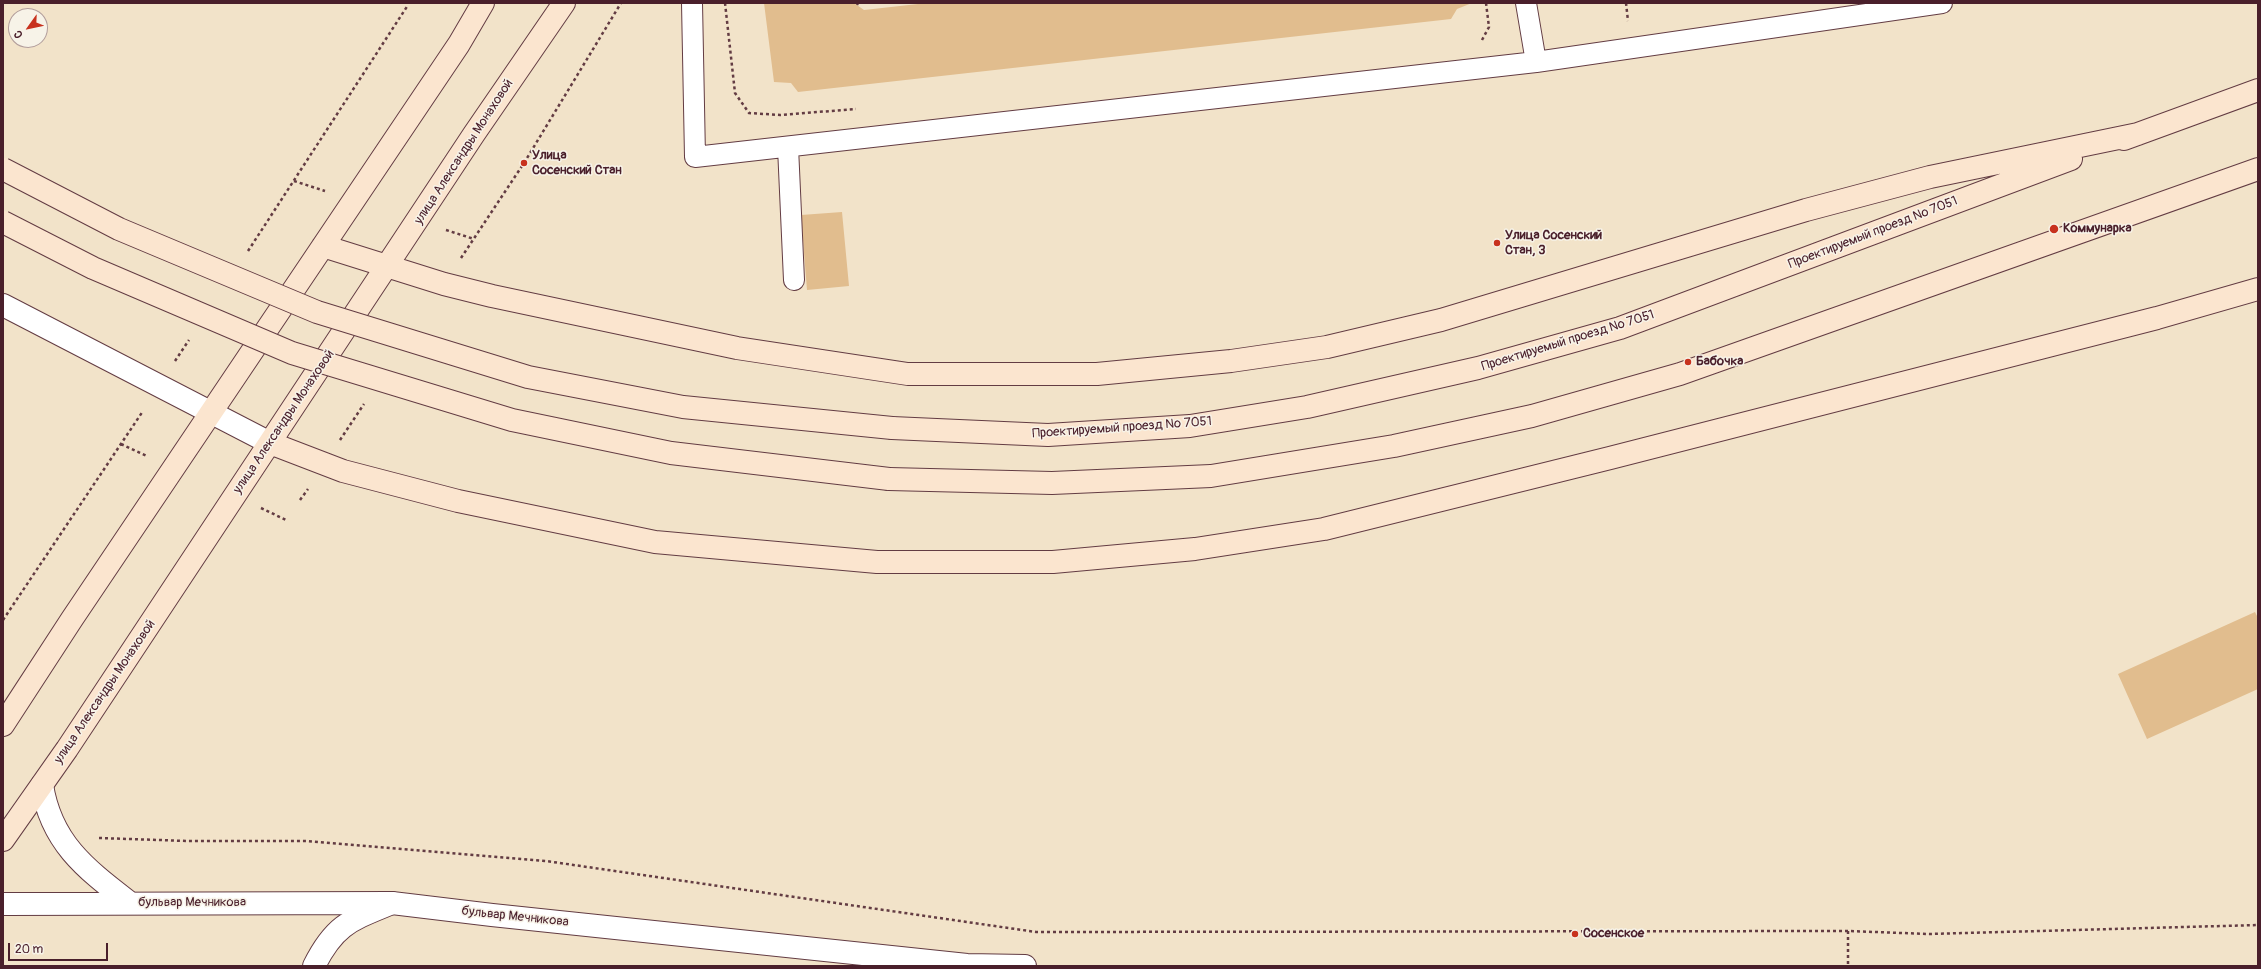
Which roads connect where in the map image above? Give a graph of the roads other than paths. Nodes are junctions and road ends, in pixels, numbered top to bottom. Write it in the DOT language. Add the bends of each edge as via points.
graph roads {
  1 [pos="482,3"];
  2 [pos="564,3"];
  3 [pos="692,3"];
  4 [pos="1526,3"];
  5 [pos="1942,3"];
  6 [pos="1536,62"];
  7 [pos="2258,90"];
  8 [pos="2138,134"];
  9 [pos="788,147"];
  10 [pos="3,169"];
  11 [pos="2258,169"];
  12 [pos="3,222"];
  13 [pos="323,246"];
  14 [pos="388,267"];
  15 [pos="794,280"];
  16 [pos="2258,289"];
  17 [pos="3,305"];
  18 [pos="211,413"];
  19 [pos="270,443"];
  20 [pos="3,725"];
  21 [pos="42,785"];
  22 [pos="3,840"];
  23 [pos="130,903"];
  24 [pos="392,903"];
  25 [pos="3,904"];
  26 [pos="314,966"];
  27 [pos="1025,966"];
  1 -- 13 [label="main road" via="459,44"];
  2 -- 14 [label="main road, улица Александры Монаховой" via="474,134"];
  3 -- 9 [label="lane" via="695,157"];
  4 -- 6 [label="lane"];
  5 -- 6 [label="lane"];
  6 -- 9 [label="lane"];
  7 -- 8 [label="main road, Проектируемый проезд № 7051"];
  8 -- 10 [label="main road, Проектируемый проезд № 7051, bridge" via="1620,328 1478,368 1307,407 1190,426 1048,435 892,428 683,407 528,376 317,312 119,229"];
  8 -- 14 [label="main road" via="1923,179 1806,210 1441,320 1327,347 1231,361 1098,374 908,374 737,348 547,309 444,284"];
  9 -- 15 [label="lane"];
  11 -- 12 [label="main road, bridge" via="1680,374 1532,416 1394,446 1211,476 1052,483 889,479 671,453 512,420 292,353 93,268"];
  13 -- 14 [label="main road"];
  13 -- 18 [label="main road"];
  14 -- 19 [label="main road, улица Александры Монаховой"];
  16 -- 19 [label="main road" via="2157,318 1679,441 1324,529 1195,550 1053,562 877,562 655,542 458,501 343,471"];
  17 -- 18 [label="street"];
  18 -- 19 [label="street"];
  18 -- 20 [label="main road"];
  19 -- 21 [label="main road, улица Александры Монаховой"];
  21 -- 22 [label="main road, улица Александры Монаховой"];
  21 -- 23 [label="street" via="46,807 62,839 86,870"];
  23 -- 24 [label="street, бульвар Мечникова"];
  23 -- 25 [label="street, бульвар Мечникова"];
  24 -- 26 [label="street" via="348,922 325,944"];
  24 -- 27 [label="street, бульвар Мечникова" via="967,965"];
}
